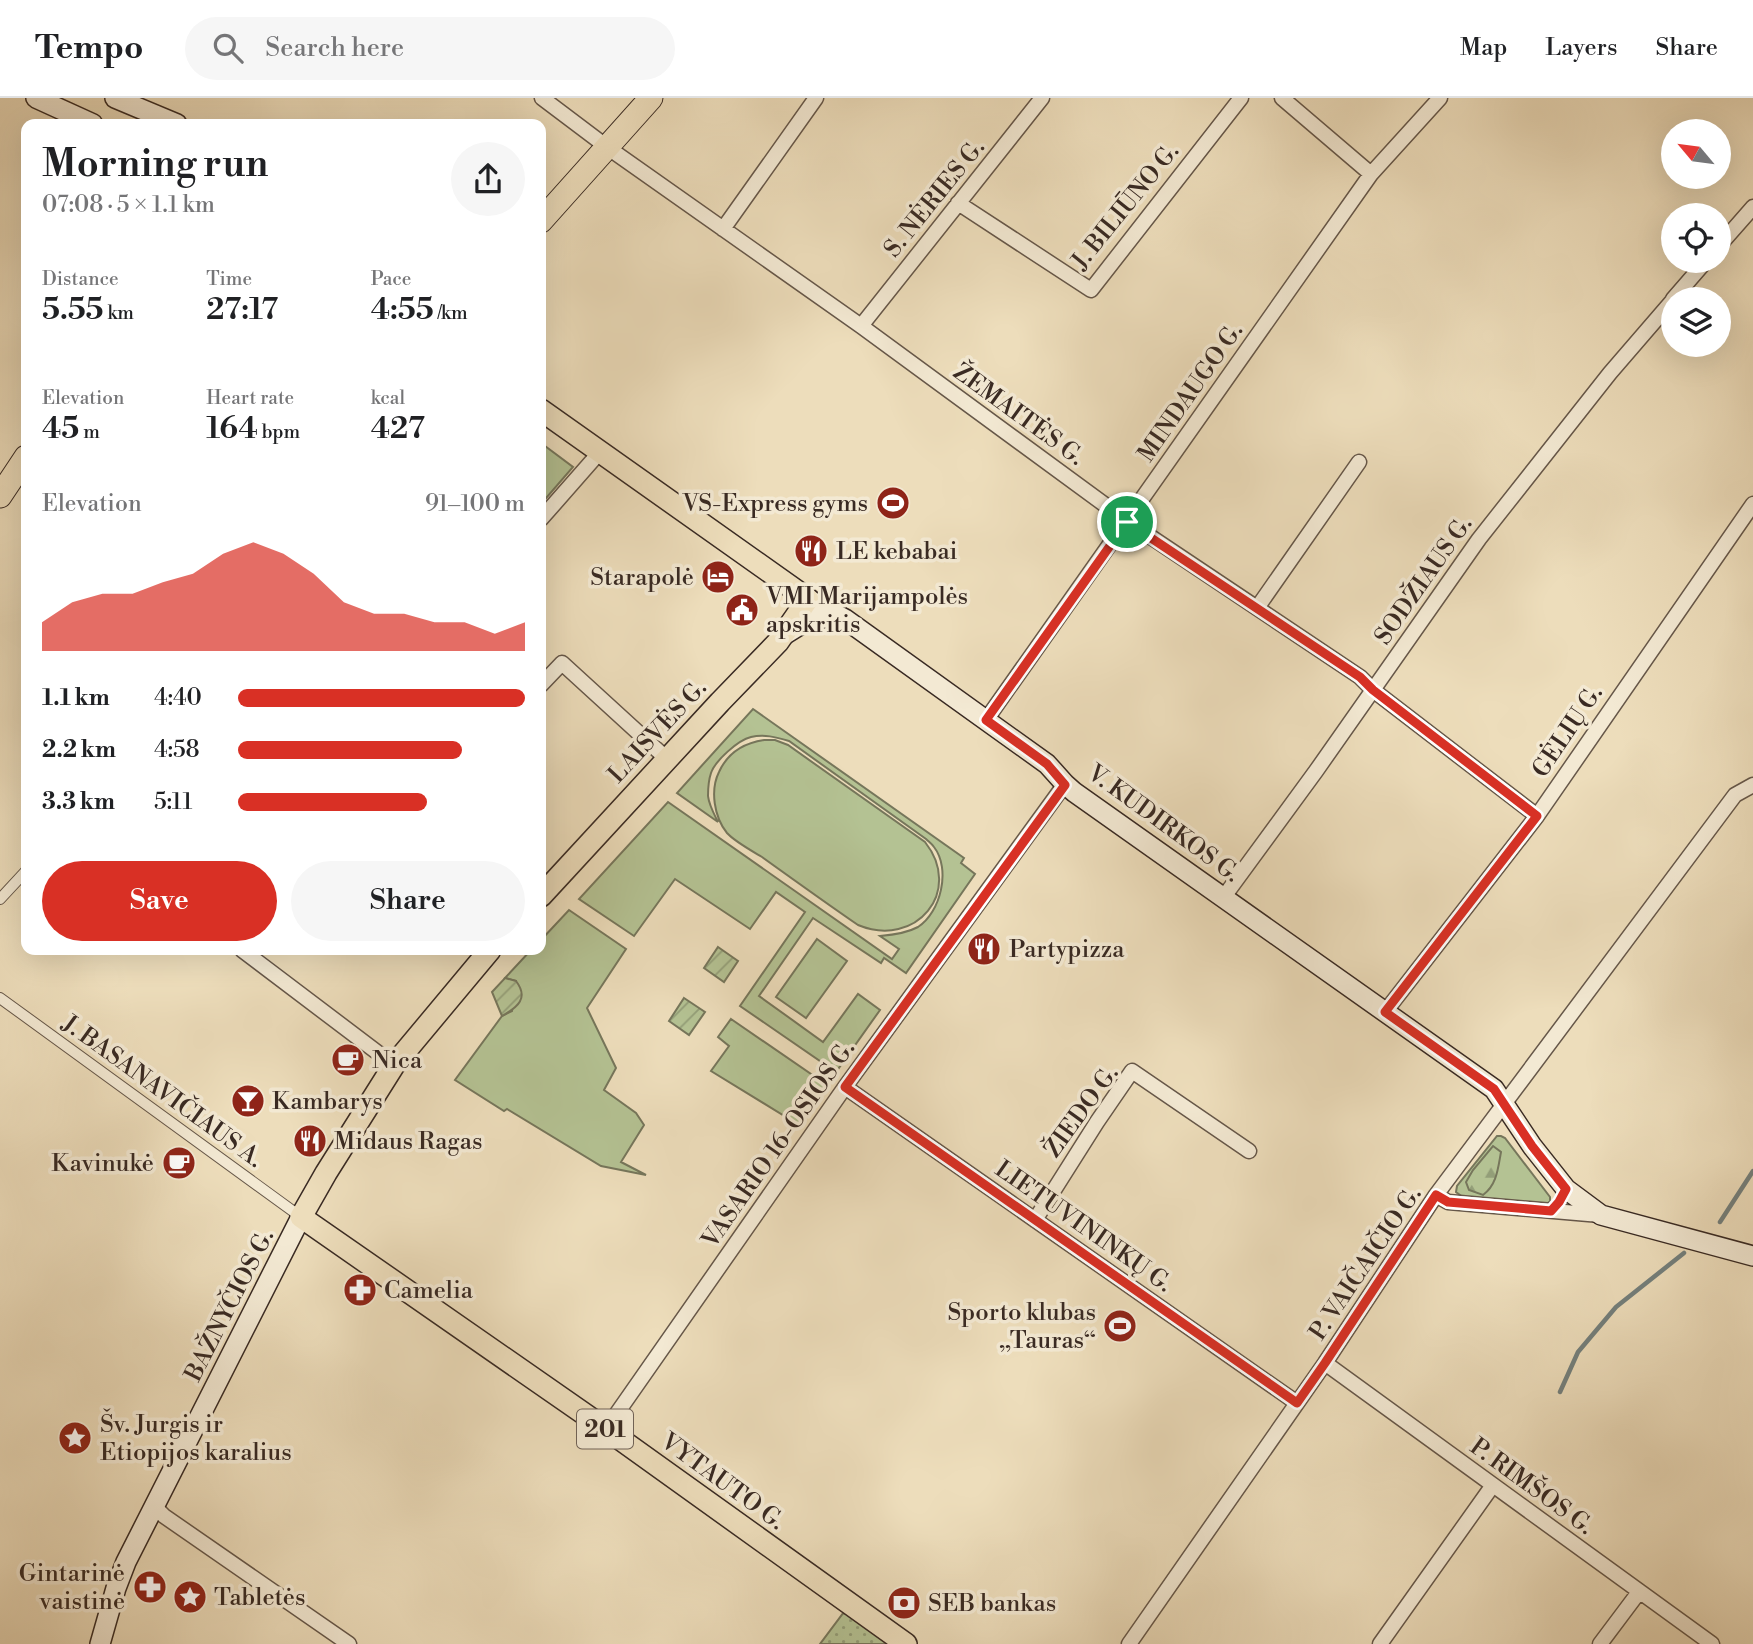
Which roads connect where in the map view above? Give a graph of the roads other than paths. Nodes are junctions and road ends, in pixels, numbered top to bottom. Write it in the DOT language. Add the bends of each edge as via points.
graph roads {
  1 [pos="36,98"];
  2 [pos="115,98"];
  3 [pos="542,98"];
  4 [pos="651,98"];
  5 [pos="816,98"];
  6 [pos="1042,98"];
  7 [pos="1241,98"];
  8 [pos="1282,98"];
  9 [pos="1440,98"];
  10 [pos="82,119"];
  11 [pos="165,119"];
  12 [pos="607,147"];
  13 [pos="1371,174"];
  14 [pos="958,203"];
  15 [pos="1753,207"];
  16 [pos="546,215"];
  17 [pos="723,229"];
  18 [pos="1731,232"];
  19 [pos="1696,273"];
  20 [pos="1683,287"];
  21 [pos="1661,313"];
  22 [pos="861,326"];
  23 [pos="546,414"];
  24 [pos="600,453"];
  25 [pos="1359,462"];
  26 [pos="21,464"];
  27 [pos="0,496"];
  28 [pos="1753,504"];
  29 [pos="546,513"];
  30 [pos="1127,522"];
  31 [pos="808,599"];
  32 [pos="1257,608"];
  33 [pos="837,615"];
  34 [pos="783,636"];
  35 [pos="546,680"];
  36 [pos="1373,690"];
  37 [pos="986,720"];
  38 [pos="667,759"];
  39 [pos="1065,785"];
  40 [pos="1753,785"];
  41 [pos="1537,816"];
  42 [pos="21,876"];
  43 [pos="546,891"];
  44 [pos="1223,898"];
  45 [pos="0,899"];
  46 [pos="249,955"];
  47 [pos="486,955"];
  48 [pos="0,998"];
  49 [pos="1385,1012"];
  50 [pos="394,1065"];
  51 [pos="845,1087"];
  52 [pos="1504,1104"];
  53 [pos="1249,1151"];
  54 [pos="1566,1189"];
  55 [pos="1436,1195"];
  56 [pos="1551,1211"];
  57 [pos="1601,1215"];
  58 [pos="301,1217"];
  59 [pos="1035,1220"];
  60 [pos="1753,1256"];
  61 [pos="1325,1363"];
  62 [pos="1297,1403"];
  63 [pos="606,1429"];
  64 [pos="1493,1485"];
  65 [pos="154,1506"];
  66 [pos="1639,1592"];
  67 [pos="100,1644"];
  68 [pos="349,1644"];
  69 [pos="906,1644"];
  70 [pos="1129,1644"];
  71 [pos="1380,1644"];
  72 [pos="1600,1644"];
  73 [pos="1712,1644"];
  1 -- 10 [label="main road"];
  2 -- 11 [label="main road"];
  3 -- 12 [label="street, ŽEMAITĖS G."];
  4 -- 12 [label="highway"];
  5 -- 17 [label="street"];
  6 -- 14 [label="street, S. NĖRIES G."];
  7 -- 14 [label="street, J. BILIŪNO G." via="1091,290"];
  8 -- 13 [label="street"];
  9 -- 13 [label="street, MINDAUGO G."];
  12 -- 16 [label="highway"];
  12 -- 17 [label="street, ŽEMAITĖS G."];
  13 -- 30 [label="street, MINDAUGO G."];
  14 -- 22 [label="street, S. NĖRIES G."];
  15 -- 18 [label="street"];
  17 -- 22 [label="street, ŽEMAITĖS G."];
  19 -- 20 [label="street, SODŽIAUS G."];
  21 -- 36 [label="street, SODŽIAUS G." via="1479,540"];
  22 -- 30 [label="street, ŽEMAITĖS G."];
  23 -- 24 [label="main road, V. KUDIRKOS G."];
  24 -- 29 [label="street"];
  24 -- 31 [label="main road, V. KUDIRKOS G."];
  25 -- 32 [label="street"];
  26 -- 27 [label="highway"];
  28 -- 41 [label="street, GĖLIŲ G."];
  30 -- 32 [label="street, ŽEMAITĖS G."];
  30 -- 37 [label="street, MINDAUGO G."];
  31 -- 33 [label="main road, V. KUDIRKOS G."];
  31 -- 34 [label="main road, LAISVĖS G."];
  32 -- 36 [label="street, ŽEMAITĖS G."];
  33 -- 34 [label="main road" via="805,622"];
  33 -- 37 [label="main road, V. KUDIRKOS G."];
  34 -- 38 [label="main road, LAISVĖS G."];
  35 -- 38 [label="street" via="562,663"];
  36 -- 41 [label="street, ŽEMAITĖS G."];
  36 -- 44 [label="street, SODŽIAUS G."];
  37 -- 39 [label="main road, V. KUDIRKOS G." via="1047,764"];
  38 -- 43 [label="main road, LAISVĖS G."];
  39 -- 44 [label="main road, V. KUDIRKOS G."];
  39 -- 51 [label="street, VASARIO 16-OSIOS G."];
  40 -- 52 [label="street, P. VAIČAIČIO G." via="1735,795"];
  41 -- 49 [label="street, GĖLIŲ G."];
  42 -- 45 [label="street"];
  44 -- 49 [label="main road, V. KUDIRKOS G."];
  46 -- 50 [label="street"];
  47 -- 50 [label="main road"];
  48 -- 58 [label="street, J. BASANAVIČIAUS A."];
  49 -- 52 [label="main road, V. KUDIRKOS G." via="1494,1089"];
  50 -- 58 [label="main road"];
  51 -- 59 [label="street, LIETUVININKŲ G."];
  51 -- 63 [label="street, VASARIO 16-OSIOS G."];
  52 -- 54 [label="main road, V. KUDIRKOS G."];
  52 -- 55 [label="street, P. VAIČAIČIO G."];
  53 -- 59 [label="street, ŽIEDO G." via="1132,1071"];
  54 -- 56 [label="street"];
  54 -- 57 [label="main road, V. KUDIRKOS G."];
  55 -- 56 [label="street" via="1448,1202"];
  55 -- 61 [label="street, P. VAIČAIČIO G."];
  56 -- 57 [label="street"];
  57 -- 60 [label="main road, V. KUDIRKOS G."];
  58 -- 63 [label="main road, VYTAUTO G. / 201"];
  58 -- 65 [label="main road, BAŽNYČIOS G."];
  59 -- 62 [label="street, LIETUVININKŲ G."];
  61 -- 62 [label="street, P. VAIČAIČIO G."];
  61 -- 64 [label="street, P. RIMŠOS G."];
  62 -- 70 [label="street, P. VAIČAIČIO G."];
  63 -- 69 [label="main road, VYTAUTO G. / 201"];
  64 -- 66 [label="street, P. RIMŠOS G."];
  64 -- 71 [label="street"];
  65 -- 67 [label="main road, BAŽNYČIOS G." via="126,1562"];
  65 -- 68 [label="street"];
  66 -- 72 [label="street"];
  66 -- 73 [label="street, P. RIMŠOS G."];
}
